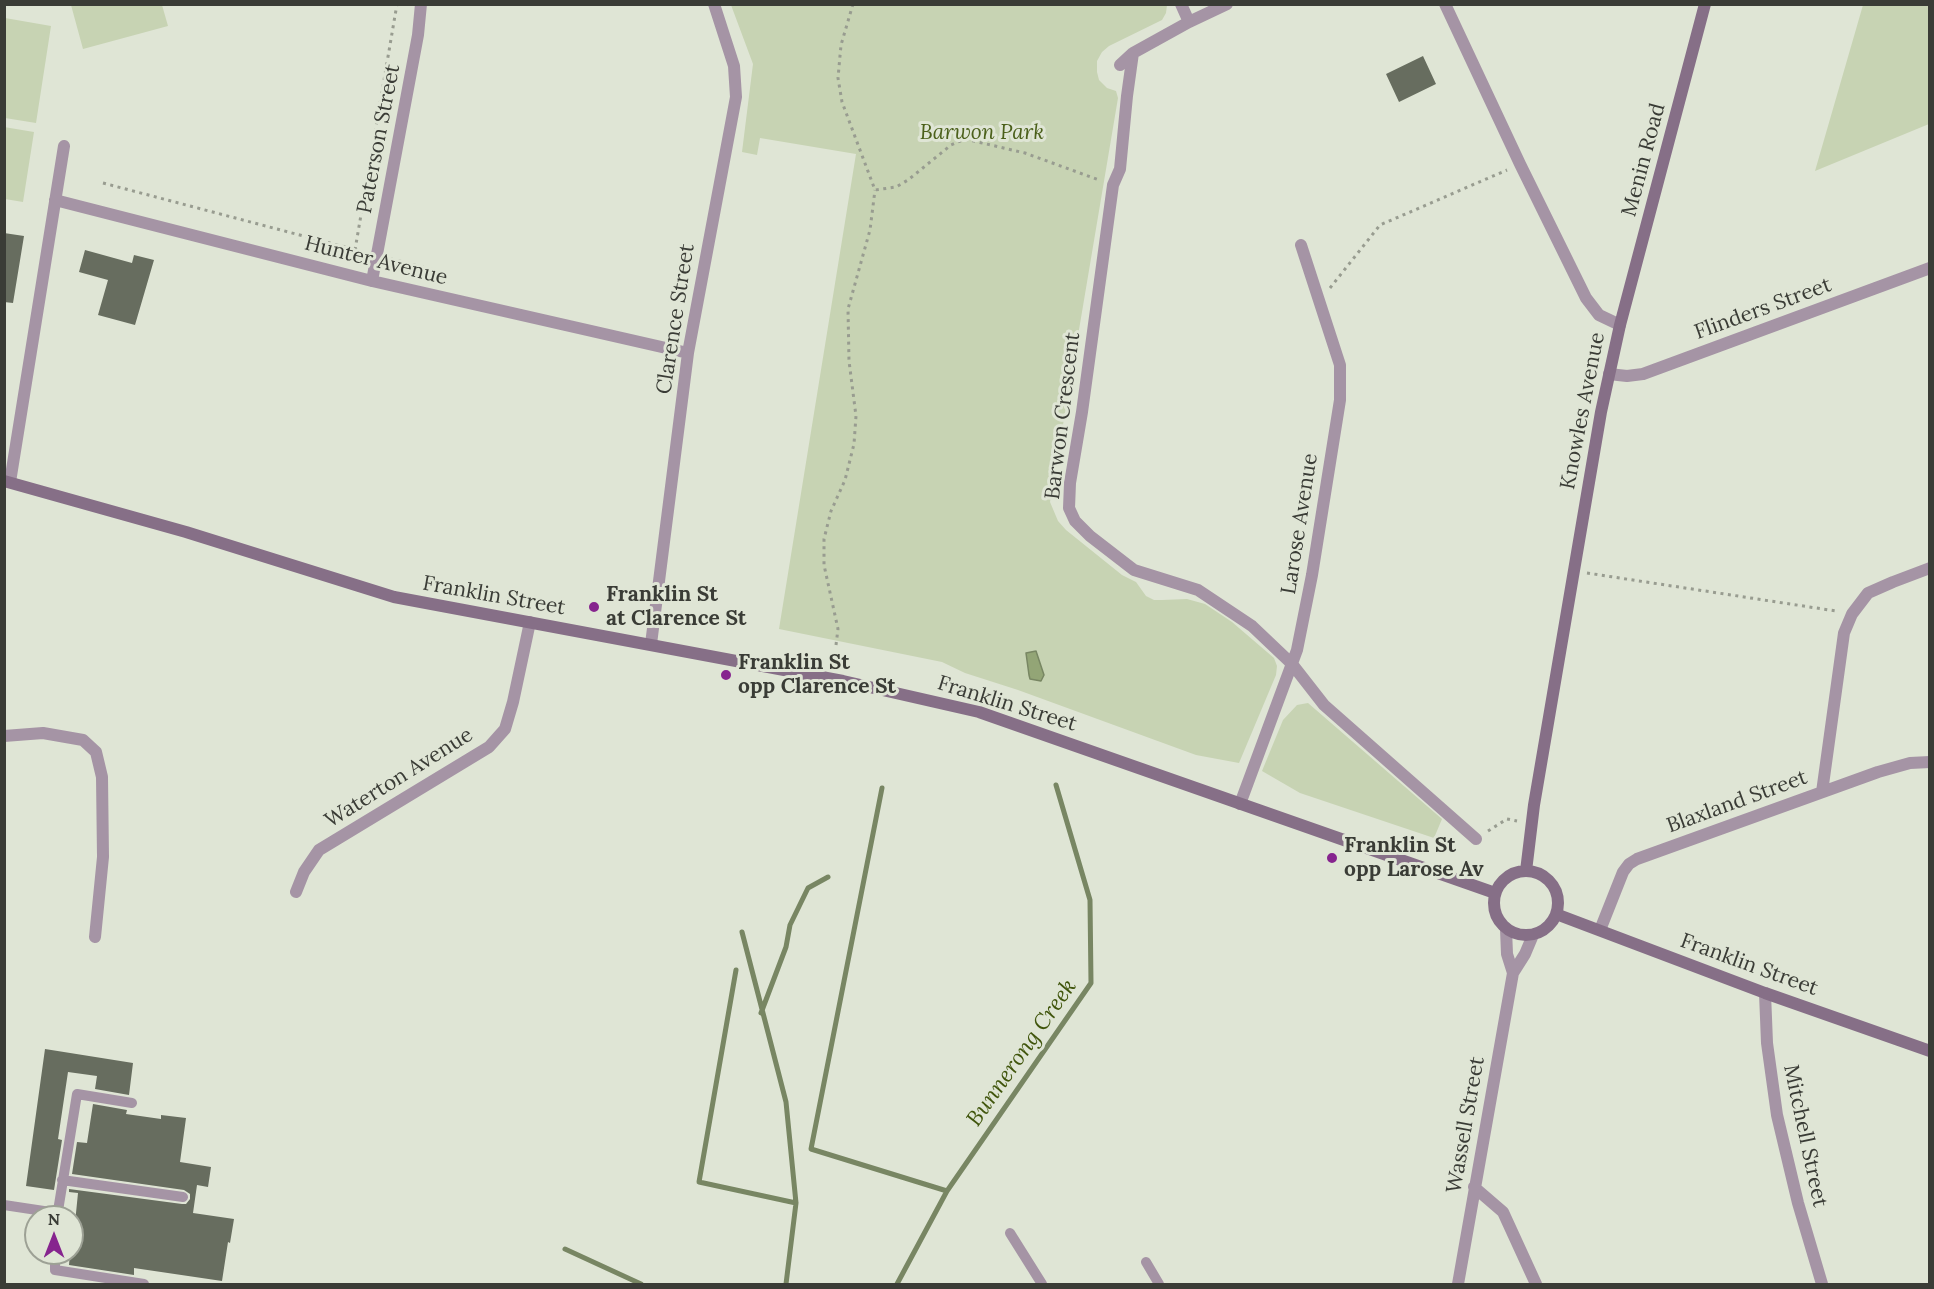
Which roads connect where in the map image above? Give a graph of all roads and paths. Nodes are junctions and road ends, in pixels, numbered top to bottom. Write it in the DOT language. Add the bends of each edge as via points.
graph roads {
  1 [pos="397,4"];
  2 [pos="421,4"];
  3 [pos="714,4"];
  4 [pos="853,4"];
  5 [pos="1181,4"];
  6 [pos="1227,4"];
  7 [pos="1445,4"];
  8 [pos="1705,4"];
  9 [pos="1189,22"];
  10 [pos="1133,53"];
  11 [pos="1120,65"];
  12 [pos="64,146"];
  13 [pos="1520,164"];
  14 [pos="103,183"];
  15 [pos="1113,185"];
  16 [pos="875,190"];
  17 [pos="55,200"];
  18 [pos="1301,245"];
  19 [pos="355,250"];
  20 [pos="377,256"];
  21 [pos="427,268"];
  22 [pos="1929,268"];
  23 [pos="372,281"];
  24 [pos="1320,301"];
  25 [pos="1620,325"];
  26 [pos="688,352"];
  27 [pos="1609,374"];
  28 [pos="7,481"];
  29 [pos="1929,568"];
  30 [pos="1573,570"];
  31 [pos="1852,614"];
  32 [pos="530,622"];
  33 [pos="651,644"];
  34 [pos="836,645"];
  35 [pos="1292,664"];
  36 [pos="4,736"];
  37 [pos="1929,762"];
  38 [pos="1821,792"];
  39 [pos="1240,804"];
  40 [pos="1532,823"];
  41 [pos="1476,839"];
  42 [pos="1526,871"];
  43 [pos="296,892"];
  44 [pos="1495,893"];
  45 [pos="1556,914"];
  46 [pos="1506,929"];
  47 [pos="1600,930"];
  48 [pos="1533,935"];
  49 [pos="95,937"];
  50 [pos="1513,973"];
  51 [pos="1765,993"];
  52 [pos="1929,1051"];
  53 [pos="132,1103"];
  54 [pos="62,1179"];
  55 [pos="1474,1187"];
  56 [pos="183,1197"];
  57 [pos="4,1205"];
  58 [pos="58,1205"];
  59 [pos="24,1209"];
  60 [pos="1010,1233"];
  61 [pos="1146,1262"];
  62 [pos="55,1265"];
  63 [pos="144,1284"];
  64 [pos="1042,1284"];
  65 [pos="1159,1284"];
  66 [pos="1458,1284"];
  67 [pos="1536,1284"];
  68 [pos="1822,1284"];
  1 -- 19 [label="path, Paterson Street"];
  2 -- 20 [label="street, Paterson Street"];
  3 -- 26 [label="street, Clarence Street" via="734,66 736,97"];
  4 -- 16 [label="path" via="841,45 838,78 842,102"];
  5 -- 9 [label="street"];
  6 -- 9 [label="street"];
  7 -- 13 [label="street, Knowles Avenue"];
  8 -- 25 [label="street, Menin Road"];
  9 -- 10 [label="street"];
  10 -- 11 [label="street"];
  10 -- 15 [label="street, Barwon Crescent" via="1120,169"];
  12 -- 17 [label="street"];
  13 -- 24 [label="path" via="1380,225"];
  13 -- 25 [label="street, Knowles Avenue" via="1591,307"];
  14 -- 19 [label="path, Hunter Avenue"];
  15 -- 16 [label="path" via="1025,153 965,139 896,187"];
  15 -- 35 [label="street, Barwon Crescent" via="1069,508 1090,536 1134,570 1198,590 1252,626"];
  16 -- 34 [label="path" via="870,230 848,309 856,416 854,444 824,540 824,565 838,629"];
  17 -- 23 [label="street, Hunter Avenue"];
  17 -- 28 [label="street"];
  18 -- 24 [label="street, Larose Avenue"];
  19 -- 20 [label="path, Hunter Avenue"];
  20 -- 21 [label="path, Hunter Avenue"];
  20 -- 23 [label="street, Paterson Street"];
  22 -- 27 [label="street, Flinders Street" via="1643,374"];
  23 -- 26 [label="street, Hunter Avenue"];
  24 -- 35 [label="street, Larose Avenue" via="1340,365 1340,399 1310,586"];
  25 -- 27 [label="street, Knowles Avenue"];
  26 -- 33 [label="street, Clarence Street"];
  27 -- 30 [label="street, Knowles Avenue"];
  28 -- 32 [label="street, Franklin Street" via="394,597"];
  29 -- 31 [label="street" via="1868,593"];
  30 -- 31 [label="path"];
  30 -- 40 [label="street, Knowles Avenue"];
  31 -- 38 [label="street" via="1844,633"];
  32 -- 33 [label="street, Franklin Street"];
  32 -- 43 [label="street, Waterton Avenue" via="505,729 489,747 319,850"];
  33 -- 39 [label="street, Franklin Street" via="979,712"];
  35 -- 39 [label="street, Larose Avenue"];
  35 -- 41 [label="street, Barwon Crescent" via="1324,705"];
  36 -- 49 [label="street" via="87,735 96,752 102,777 103,856"];
  37 -- 38 [label="street, Blaxland Street" via="1910,763"];
  38 -- 47 [label="street, Blaxland Street" via="1629,864"];
  39 -- 44 [label="street, Franklin Street"];
  40 -- 41 [label="path" via="1507,819"];
  40 -- 42 [label="street, Knowles Avenue"];
  42 -- 44 [label="street" via="1511,875"];
  42 -- 45 [label="street" via="1552,885 1557,895"];
  44 -- 46 [label="street" via="1495,912"];
  45 -- 47 [label="street, Franklin Street"];
  45 -- 48 [label="street" via="1549,926"];
  46 -- 48 [label="street"];
  46 -- 50 [label="street, Wassell Street"];
  47 -- 51 [label="street, Franklin Street"];
  48 -- 50 [label="street, Wassell Street"];
  50 -- 55 [label="street, Wassell Street"];
  51 -- 52 [label="street, Franklin Street"];
  51 -- 68 [label="street, Mitchell Street" via="1777,1115"];
  53 -- 54 [label="lane" via="77,1094"];
  54 -- 56 [label="lane"];
  54 -- 58 [label="lane"];
  55 -- 66 [label="street, Wassell Street"];
  55 -- 67 [label="street" via="1503,1212"];
  57 -- 59 [label="lane"];
  60 -- 64 [label="lane"];
  61 -- 65 [label="lane"];
  62 -- 63 [label="lane" via="55,1270"];
}
